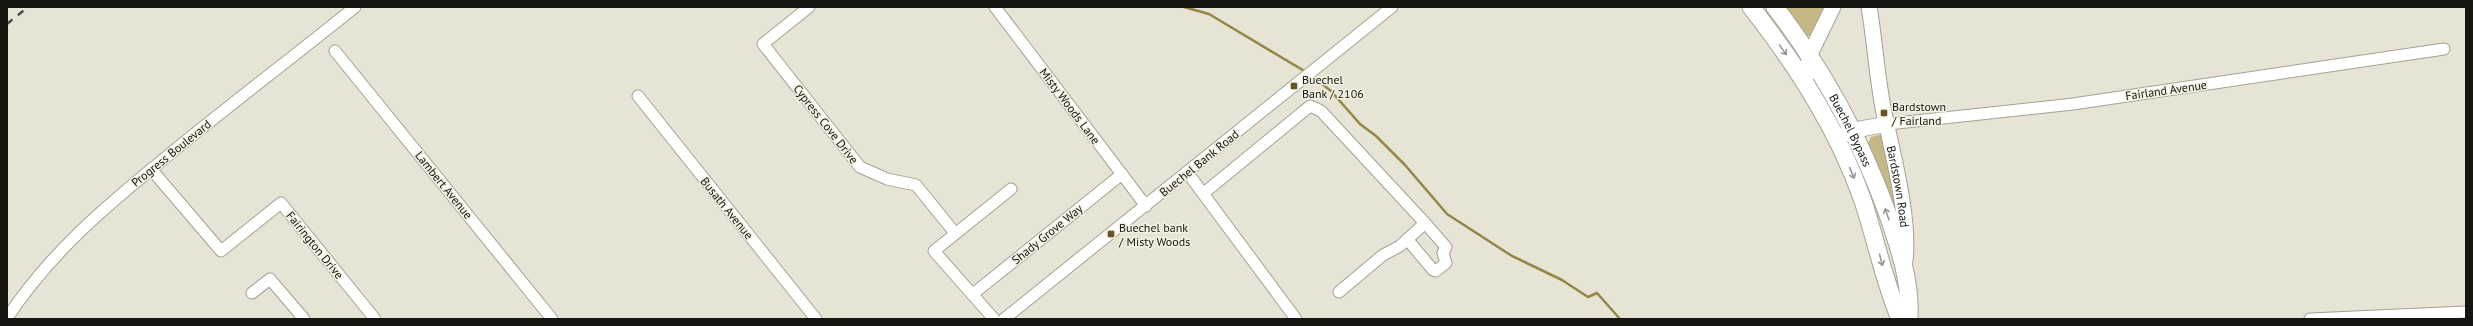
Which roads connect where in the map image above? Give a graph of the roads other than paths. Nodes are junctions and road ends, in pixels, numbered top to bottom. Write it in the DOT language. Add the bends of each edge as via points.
graph roads {
  1 [pos="355,7"];
  2 [pos="808,7"];
  3 [pos="995,7"];
  4 [pos="1392,7"];
  5 [pos="1751,7"];
  6 [pos="1833,7"];
  7 [pos="1869,7"];
  8 [pos="1779,12"];
  9 [pos="1766,26"];
  10 [pos="2444,49"];
  11 [pos="335,51"];
  12 [pos="1810,54"];
  13 [pos="1806,82"];
  14 [pos="638,96"];
  15 [pos="1888,124"];
  16 [pos="1853,132"];
  17 [pos="1836,138"];
  18 [pos="151,169"];
  19 [pos="1187,172"];
  20 [pos="1122,174"];
  21 [pos="1011,189"];
  22 [pos="1204,193"];
  23 [pos="1146,206"];
  24 [pos="1425,223"];
  25 [pos="955,233"];
  26 [pos="1407,239"];
  27 [pos="1904,264"];
  28 [pos="1909,290"];
  29 [pos="252,292"];
  30 [pos="1339,292"];
  31 [pos="973,294"];
  32 [pos="1890,296"];
  33 [pos="2466,312"];
  34 [pos="7,318"];
  35 [pos="304,319"];
  36 [pos="375,319"];
  37 [pos="552,319"];
  38 [pos="816,319"];
  39 [pos="994,319"];
  40 [pos="1004,319"];
  41 [pos="1296,319"];
  42 [pos="1900,319"];
  43 [pos="1910,319"];
  44 [pos="2310,319"];
  1 -- 18 [label="street, Progress Boulevard"];
  2 -- 25 [label="street, Cypress Cove Drive" via="763,44 860,167 887,180 916,185"];
  3 -- 20 [label="street, Misty Woods Lane"];
  4 -- 19 [label="street, Buechel Bank Road"];
  5 -- 9 [label="main road, Buechel Bypass"];
  6 -- 12 [label="main road"];
  7 -- 15 [label="main road, Bardstown Road"];
  8 -- 9 [label="street"];
  8 -- 12 [label="main road, Buechel Bypass"];
  9 -- 13 [label="main road, Buechel Bypass, one-way"];
  10 -- 15 [label="street, Fairland Avenue" via="2073,104"];
  11 -- 37 [label="street, Lambert Avenue"];
  12 -- 13 [label="main road"];
  12 -- 16 [label="main road, Buechel Bypass"];
  13 -- 17 [label="main road, Buechel Bypass"];
  14 -- 38 [label="street, Busath Avenue"];
  15 -- 16 [label="main road"];
  15 -- 27 [label="main road, Bardstown Road" via="1903,221 1906,248"];
  16 -- 17 [label="main road"];
  27 -- 16 [label="main road, Buechel Bypass, one-way" via="1875,181"];
  17 -- 32 [label="main road, one-way" via="1863,201"];
  18 -- 34 [label="street, Progress Boulevard" via="66,243"];
  18 -- 36 [label="street, Fairington Drive" via="221,251 281,203"];
  19 -- 22 [label="street"];
  19 -- 23 [label="street, Buechel Bank Road"];
  20 -- 23 [label="street, Misty Woods Lane"];
  20 -- 31 [label="street, Shady Grove Way"];
  21 -- 25 [label="street"];
  22 -- 24 [label="street" via="1310,106 1321,111"];
  22 -- 41 [label="street"];
  23 -- 40 [label="street, Buechel Bank Road"];
  24 -- 26 [label="street"];
  24 -- 26 [label="street" via="1446,247 1443,253 1446,263 1436,271 1433,270"];
  25 -- 31 [label="street" via="934,251"];
  26 -- 30 [label="street" via="1383,255"];
  27 -- 28 [label="main road, Bardstown Road"];
  28 -- 32 [label="main road"];
  28 -- 43 [label="main road, Bardstown Road"];
  29 -- 35 [label="street" via="270,279"];
  31 -- 39 [label="street"];
  32 -- 42 [label="main road"];
  33 -- 44 [label="street"];
}
